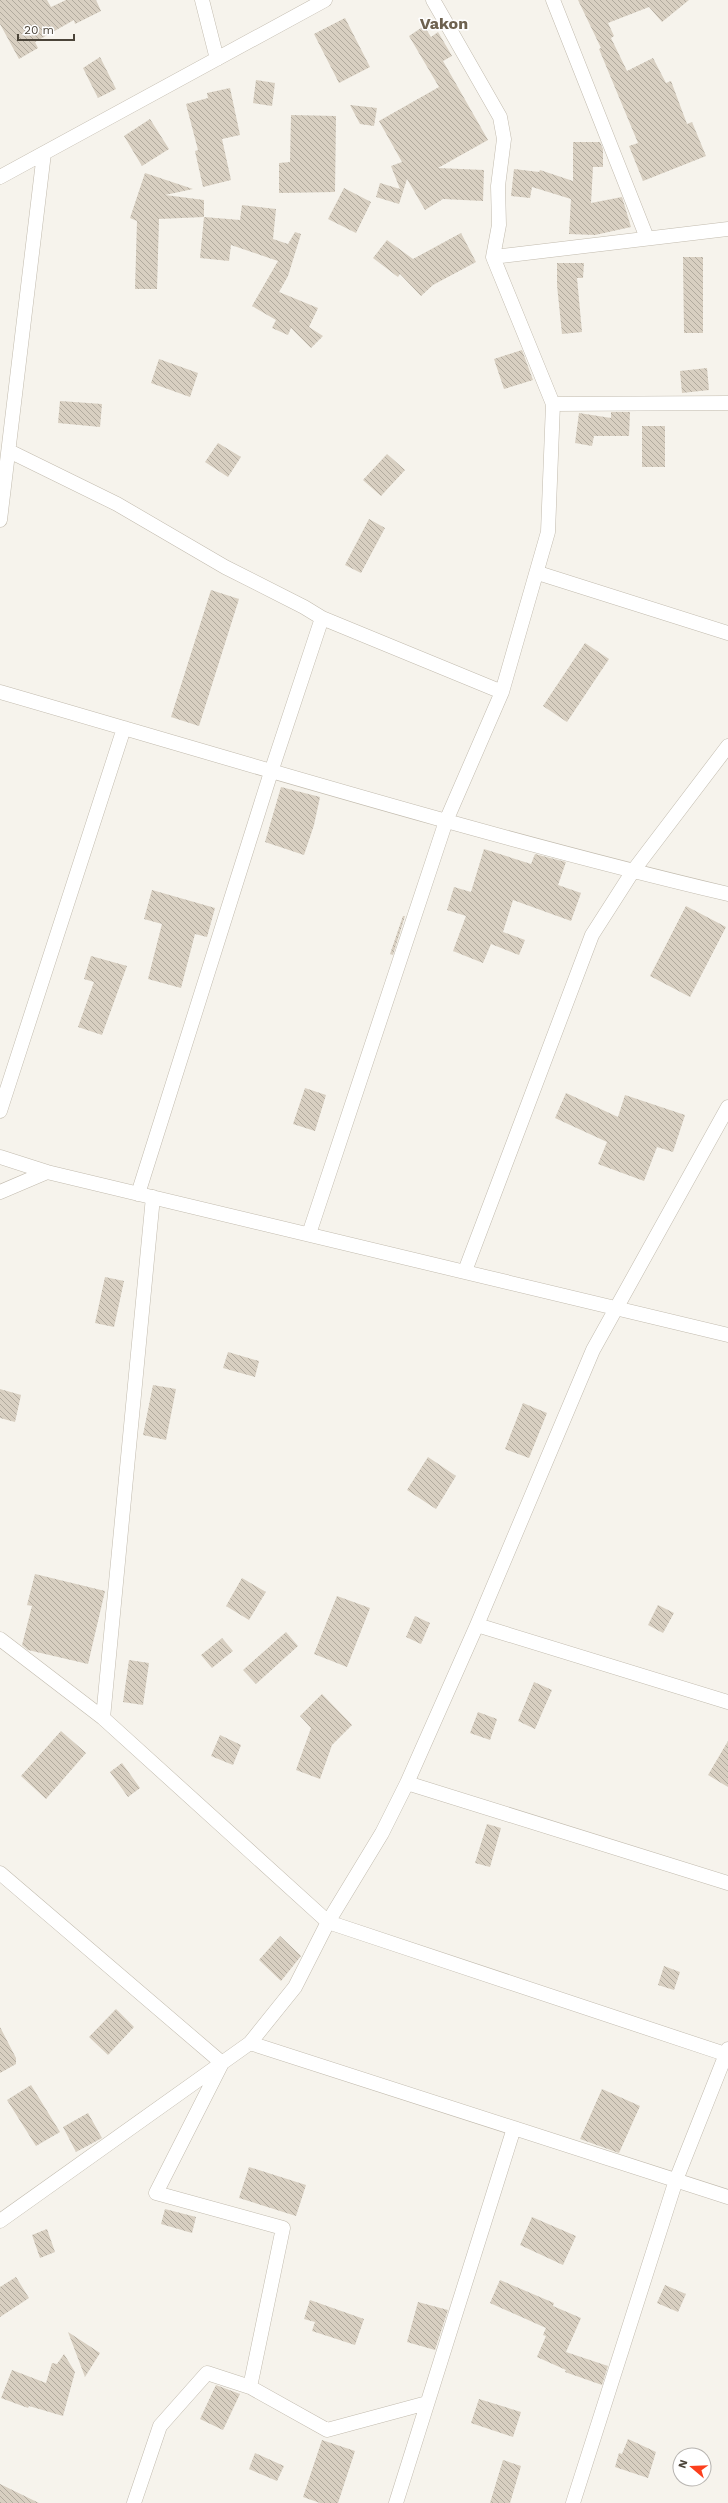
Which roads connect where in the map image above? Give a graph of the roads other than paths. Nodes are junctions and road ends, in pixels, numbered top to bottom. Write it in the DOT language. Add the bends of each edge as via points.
graph roads {
  1 [pos="202,0"];
  2 [pos="325,0"];
  3 [pos="433,0"];
  4 [pos="553,0"];
  5 [pos="217,59"];
  6 [pos="44,152"];
  7 [pos="0,177"];
  8 [pos="728,229"];
  9 [pos="647,238"];
  10 [pos="493,257"];
  11 [pos="728,403"];
  12 [pos="553,404"];
  13 [pos="9,451"];
  14 [pos="0,520"];
  15 [pos="538,573"];
  16 [pos="322,618"];
  17 [pos="728,633"];
  18 [pos="0,692"];
  19 [pos="502,692"];
  20 [pos="124,728"];
  21 [pos="728,746"];
  22 [pos="272,769"];
  23 [pos="446,821"];
  24 [pos="633,871"];
  25 [pos="728,894"];
  26 [pos="728,1107"];
  27 [pos="0,1111"];
  28 [pos="0,1158"];
  29 [pos="47,1172"];
  30 [pos="0,1192"];
  31 [pos="138,1194"];
  32 [pos="153,1196"];
  33 [pos="309,1234"];
  34 [pos="465,1271"];
  35 [pos="617,1307"];
  36 [pos="728,1335"];
  37 [pos="477,1625"];
  38 [pos="0,1639"];
  39 [pos="728,1702"];
  40 [pos="103,1718"];
  41 [pos="406,1783"];
  42 [pos="0,1873"];
  43 [pos="728,1883"];
  44 [pos="328,1922"];
  45 [pos="250,2044"];
  46 [pos="727,2053"];
  47 [pos="222,2063"];
  48 [pos="514,2128"];
  49 [pos="676,2180"];
  50 [pos="728,2197"];
  51 [pos="1,2220"];
  52 [pos="250,2387"];
  53 [pos="427,2403"];
  54 [pos="134,2503"];
  55 [pos="396,2503"];
  56 [pos="573,2503"];
  1 -- 5 [label="street"];
  2 -- 5 [label="street"];
  3 -- 10 [label="street" via="500,117 504,138 498,186 499,225"];
  4 -- 9 [label="street"];
  5 -- 6 [label="street"];
  6 -- 7 [label="street"];
  6 -- 13 [label="street"];
  8 -- 9 [label="street"];
  9 -- 10 [label="street"];
  10 -- 12 [label="street"];
  11 -- 12 [label="street"];
  12 -- 15 [label="street" via="548,532"];
  13 -- 14 [label="street"];
  13 -- 16 [label="street" via="117,504 225,567"];
  15 -- 17 [label="street"];
  15 -- 19 [label="street"];
  16 -- 19 [label="street"];
  16 -- 22 [label="street"];
  18 -- 20 [label="street"];
  19 -- 23 [label="street"];
  20 -- 22 [label="street"];
  20 -- 27 [label="street"];
  21 -- 24 [label="street"];
  22 -- 23 [label="street"];
  22 -- 31 [label="street"];
  23 -- 24 [label="street"];
  23 -- 33 [label="street"];
  24 -- 25 [label="street"];
  24 -- 34 [label="street" via="592,935"];
  26 -- 35 [label="street"];
  28 -- 29 [label="street"];
  29 -- 30 [label="street"];
  29 -- 31 [label="street"];
  31 -- 32 [label="street"];
  32 -- 33 [label="street"];
  32 -- 40 [label="street"];
  33 -- 34 [label="street"];
  34 -- 35 [label="street"];
  35 -- 36 [label="street"];
  35 -- 37 [label="street" via="592,1350"];
  37 -- 39 [label="street"];
  37 -- 41 [label="street"];
  38 -- 40 [label="street"];
  40 -- 44 [label="street"];
  41 -- 43 [label="street"];
  41 -- 44 [label="street" via="362,1870"];
  42 -- 47 [label="street"];
  44 -- 45 [label="street" via="295,1987"];
  44 -- 46 [label="street"];
  45 -- 47 [label="street"];
  45 -- 48 [label="street"];
  46 -- 49 [label="street"];
  47 -- 51 [label="street"];
  47 -- 52 [label="street" via="156,2193 283,2228"];
  48 -- 49 [label="street"];
  48 -- 53 [label="street"];
  49 -- 50 [label="street"];
  49 -- 56 [label="street"];
  52 -- 53 [label="street" via="327,2430"];
  52 -- 54 [label="street" via="207,2373 160,2426"];
  53 -- 55 [label="street"];
}
